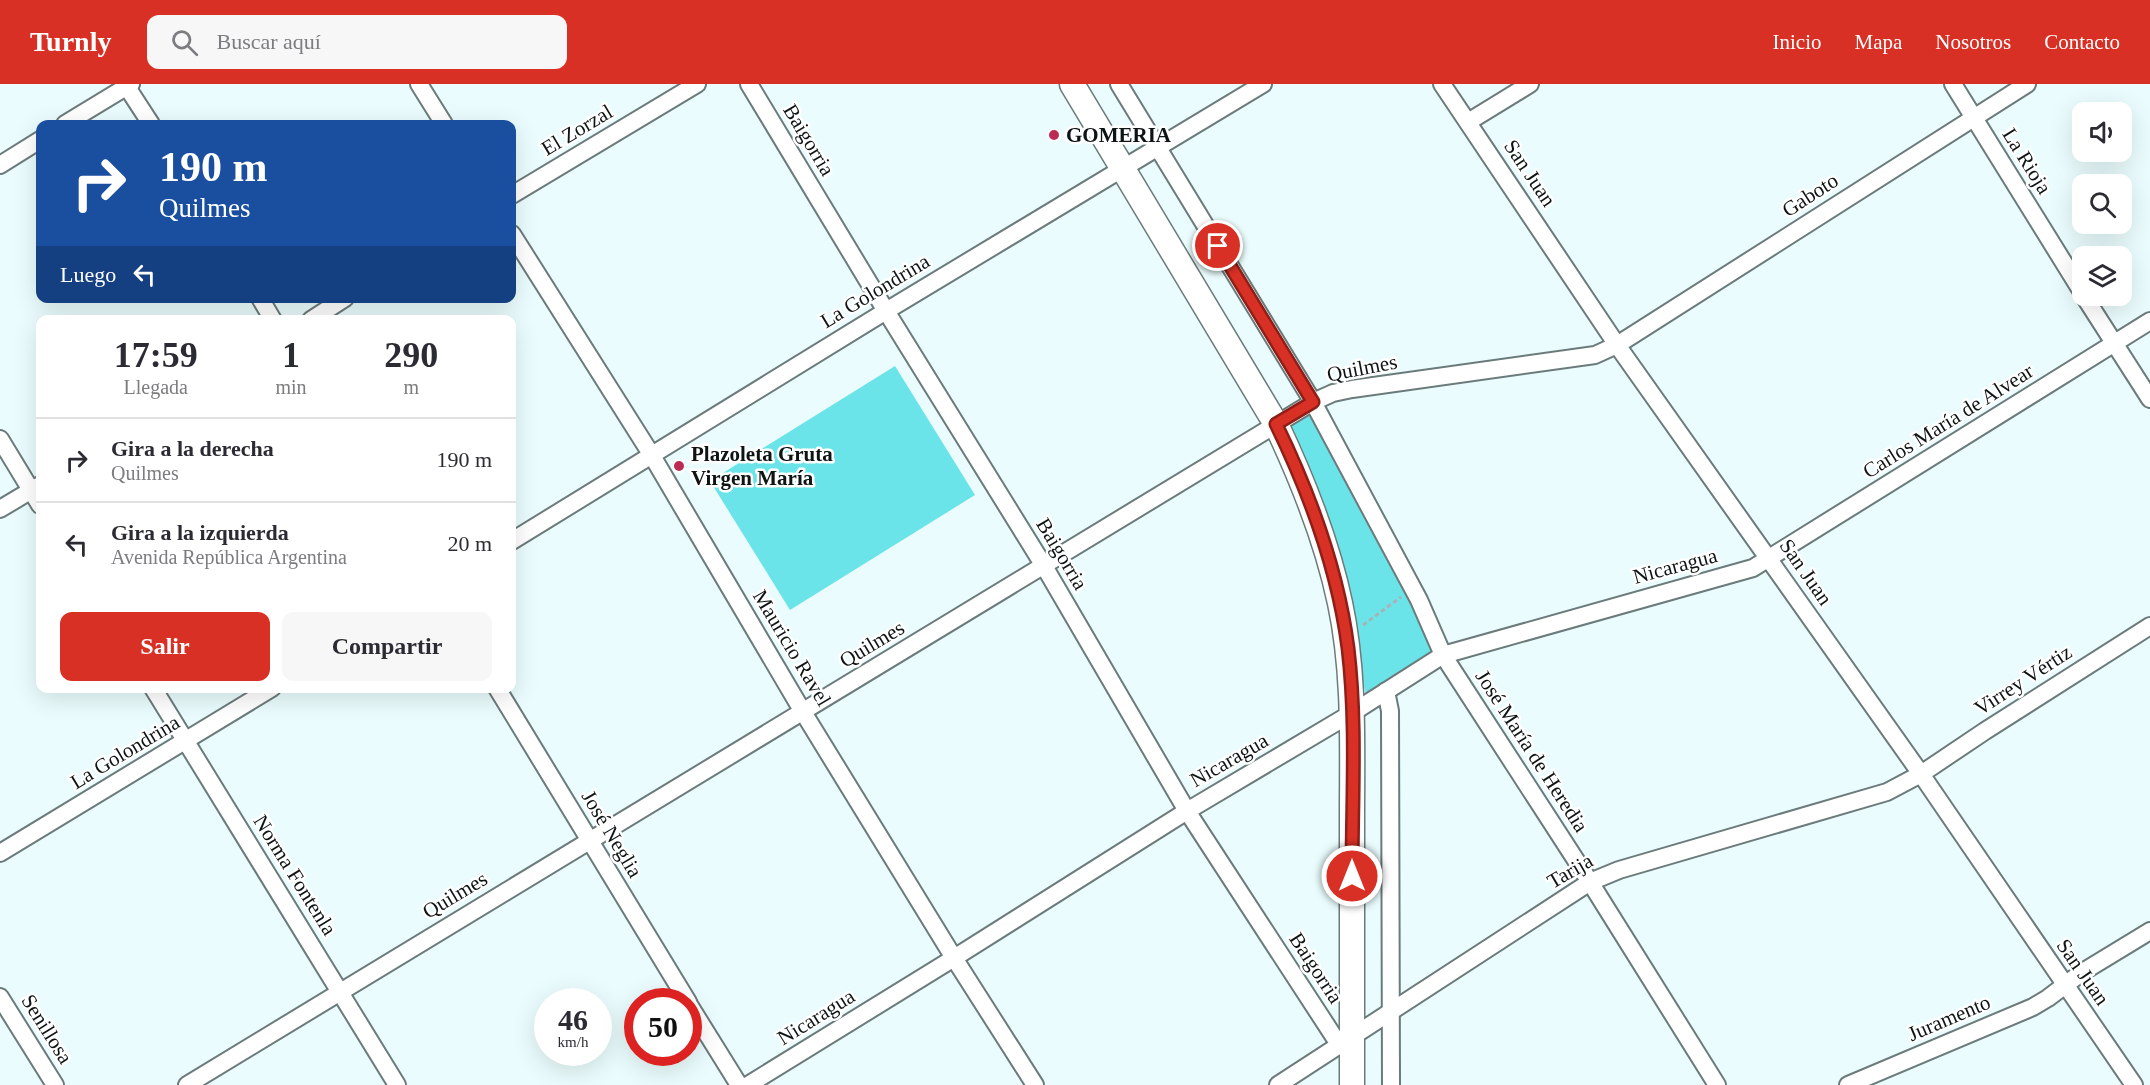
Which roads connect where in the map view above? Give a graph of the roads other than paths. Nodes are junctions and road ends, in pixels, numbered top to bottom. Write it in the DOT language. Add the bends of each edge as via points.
graph roads {
  1 [pos="419,84"];
  2 [pos="697,84"];
  3 [pos="750,84"];
  4 [pos="1072,84"];
  5 [pos="1119,84"];
  6 [pos="1263,84"];
  7 [pos="1442,84"];
  8 [pos="1530,84"];
  9 [pos="1953,84"];
  10 [pos="2027,84"];
  11 [pos="128,85"];
  12 [pos="1973,118"];
  13 [pos="71,120"];
  14 [pos="149,120"];
  15 [pos="442,120"];
  16 [pos="1468,122"];
  17 [pos="36,142"];
  18 [pos="1158,148"];
  19 [pos="0,165"];
  20 [pos="1124,168"];
  21 [pos="516,193"];
  22 [pos="516,240"];
  23 [pos="2072,276"];
  24 [pos="337,303"];
  25 [pos="2091,306"];
  26 [pos="886,311"];
  27 [pos="319,315"];
  28 [pos="2150,321"];
  29 [pos="2115,344"];
  30 [pos="1617,345"];
  31 [pos="2150,399"];
  32 [pos="1313,402"];
  33 [pos="1276,424"];
  34 [pos="0,439"];
  35 [pos="651,454"];
  36 [pos="36,487"];
  37 [pos="0,509"];
  38 [pos="516,538"];
  39 [pos="1769,558"];
  40 [pos="1044,566"];
  41 [pos="2150,626"];
  42 [pos="1443,655"];
  43 [pos="1386,691"];
  44 [pos="156,693"];
  45 [pos="264,693"];
  46 [pos="500,693"];
  47 [pos="803,712"];
  48 [pos="1352,713"];
  49 [pos="186,742"];
  50 [pos="1921,774"];
  51 [pos="1187,811"];
  52 [pos="589,840"];
  53 [pos="0,853"];
  54 [pos="1590,882"];
  55 [pos="2150,931"];
  56 [pos="954,958"];
  57 [pos="2065,986"];
  58 [pos="679,988"];
  59 [pos="341,992"];
  60 [pos="0,997"];
  61 [pos="1392,1012"];
  62 [pos="702,1025"];
  63 [pos="1346,1042"];
  64 [pos="55,1085"];
  65 [pos="187,1085"];
  66 [pos="397,1085"];
  67 [pos="739,1085"];
  68 [pos="748,1085"];
  69 [pos="1035,1085"];
  70 [pos="1278,1085"];
  71 [pos="1352,1085"];
  72 [pos="1392,1085"];
  73 [pos="1717,1085"];
  74 [pos="1848,1085"];
  75 [pos="2134,1085"];
  1 -- 15 [label="street"];
  2 -- 21 [label="street, El Zorzal"];
  3 -- 26 [label="street, Baigorria"];
  4 -- 20 [label="main road"];
  5 -- 18 [label="street, José María de Heredia"];
  6 -- 18 [label="street, La Golondrina"];
  7 -- 16 [label="street, San Juan"];
  8 -- 16 [label="street"];
  9 -- 12 [label="street, La Rioja"];
  10 -- 12 [label="street, Gaboto"];
  11 -- 13 [label="street"];
  11 -- 14 [label="street"];
  12 -- 23 [label="street, La Rioja"];
  12 -- 30 [label="street, Gaboto"];
  16 -- 30 [label="street, San Juan"];
  17 -- 19 [label="street"];
  18 -- 20 [label="street, La Golondrina"];
  18 -- 32 [label="street, José María de Heredia"];
  20 -- 26 [label="street, La Golondrina"];
  20 -- 33 [label="main road"];
  22 -- 35 [label="street, Mauricio Ravel"];
  24 -- 27 [label="street"];
  25 -- 29 [label="street, La Rioja"];
  26 -- 35 [label="street, La Golondrina"];
  26 -- 40 [label="street, Baigorria"];
  28 -- 29 [label="street, Carlos María de Alvear"];
  29 -- 31 [label="street, La Rioja"];
  29 -- 39 [label="street, Carlos María de Alvear"];
  30 -- 32 [label="street, Quilmes" via="1573,360 1352,389"];
  30 -- 39 [label="street, San Juan"];
  32 -- 33 [label="street, Quilmes"];
  32 -- 42 [label="street, José María de Heredia" via="1419,600"];
  33 -- 40 [label="street, Quilmes"];
  33 -- 48 [label="main road" via="1310,503 1338,593 1348,649"];
  34 -- 36 [label="street"];
  35 -- 38 [label="street, La Golondrina"];
  35 -- 47 [label="street, Mauricio Ravel"];
  36 -- 37 [label="street"];
  39 -- 42 [label="street, Nicaragua" via="1753,568"];
  39 -- 50 [label="street, San Juan"];
  40 -- 47 [label="street, Quilmes"];
  40 -- 51 [label="street, Baigorria"];
  41 -- 50 [label="street, Virrey Vértiz"];
  42 -- 43 [label="street, Nicaragua"];
  42 -- 54 [label="street, José María de Heredia"];
  43 -- 48 [label="street, Nicaragua"];
  43 -- 61 [label="street" via="1390,711"];
  44 -- 49 [label="street, Norma Fontenla"];
  45 -- 49 [label="street, La Golondrina"];
  46 -- 52 [label="street, José Neglia"];
  47 -- 52 [label="street, Quilmes"];
  47 -- 56 [label="street, Mauricio Ravel"];
  48 -- 51 [label="street, Nicaragua"];
  48 -- 63 [label="main road"];
  49 -- 53 [label="street, La Golondrina"];
  49 -- 59 [label="street, Norma Fontenla"];
  50 -- 54 [label="street, Tarija" via="1887,792 1619,870"];
  50 -- 57 [label="street, San Juan"];
  51 -- 56 [label="street, Nicaragua"];
  51 -- 63 [label="street, Baigorria"];
  52 -- 58 [label="street, José Neglia"];
  52 -- 59 [label="street, Quilmes"];
  54 -- 61 [label="street, Tarija"];
  54 -- 73 [label="street, José María de Heredia"];
  55 -- 57 [label="street, Juramento"];
  56 -- 68 [label="street, Nicaragua"];
  56 -- 69 [label="street, Mauricio Ravel"];
  57 -- 74 [label="street, Juramento" via="2033,1007"];
  57 -- 75 [label="street, San Juan"];
  59 -- 65 [label="street, Quilmes"];
  59 -- 66 [label="street, Norma Fontenla"];
  60 -- 64 [label="street, Senillosa"];
  61 -- 63 [label="street, Tarija"];
  61 -- 72 [label="street"];
  62 -- 67 [label="street, José Neglia"];
  63 -- 70 [label="street, Tarija"];
  63 -- 71 [label="main road"];
}
